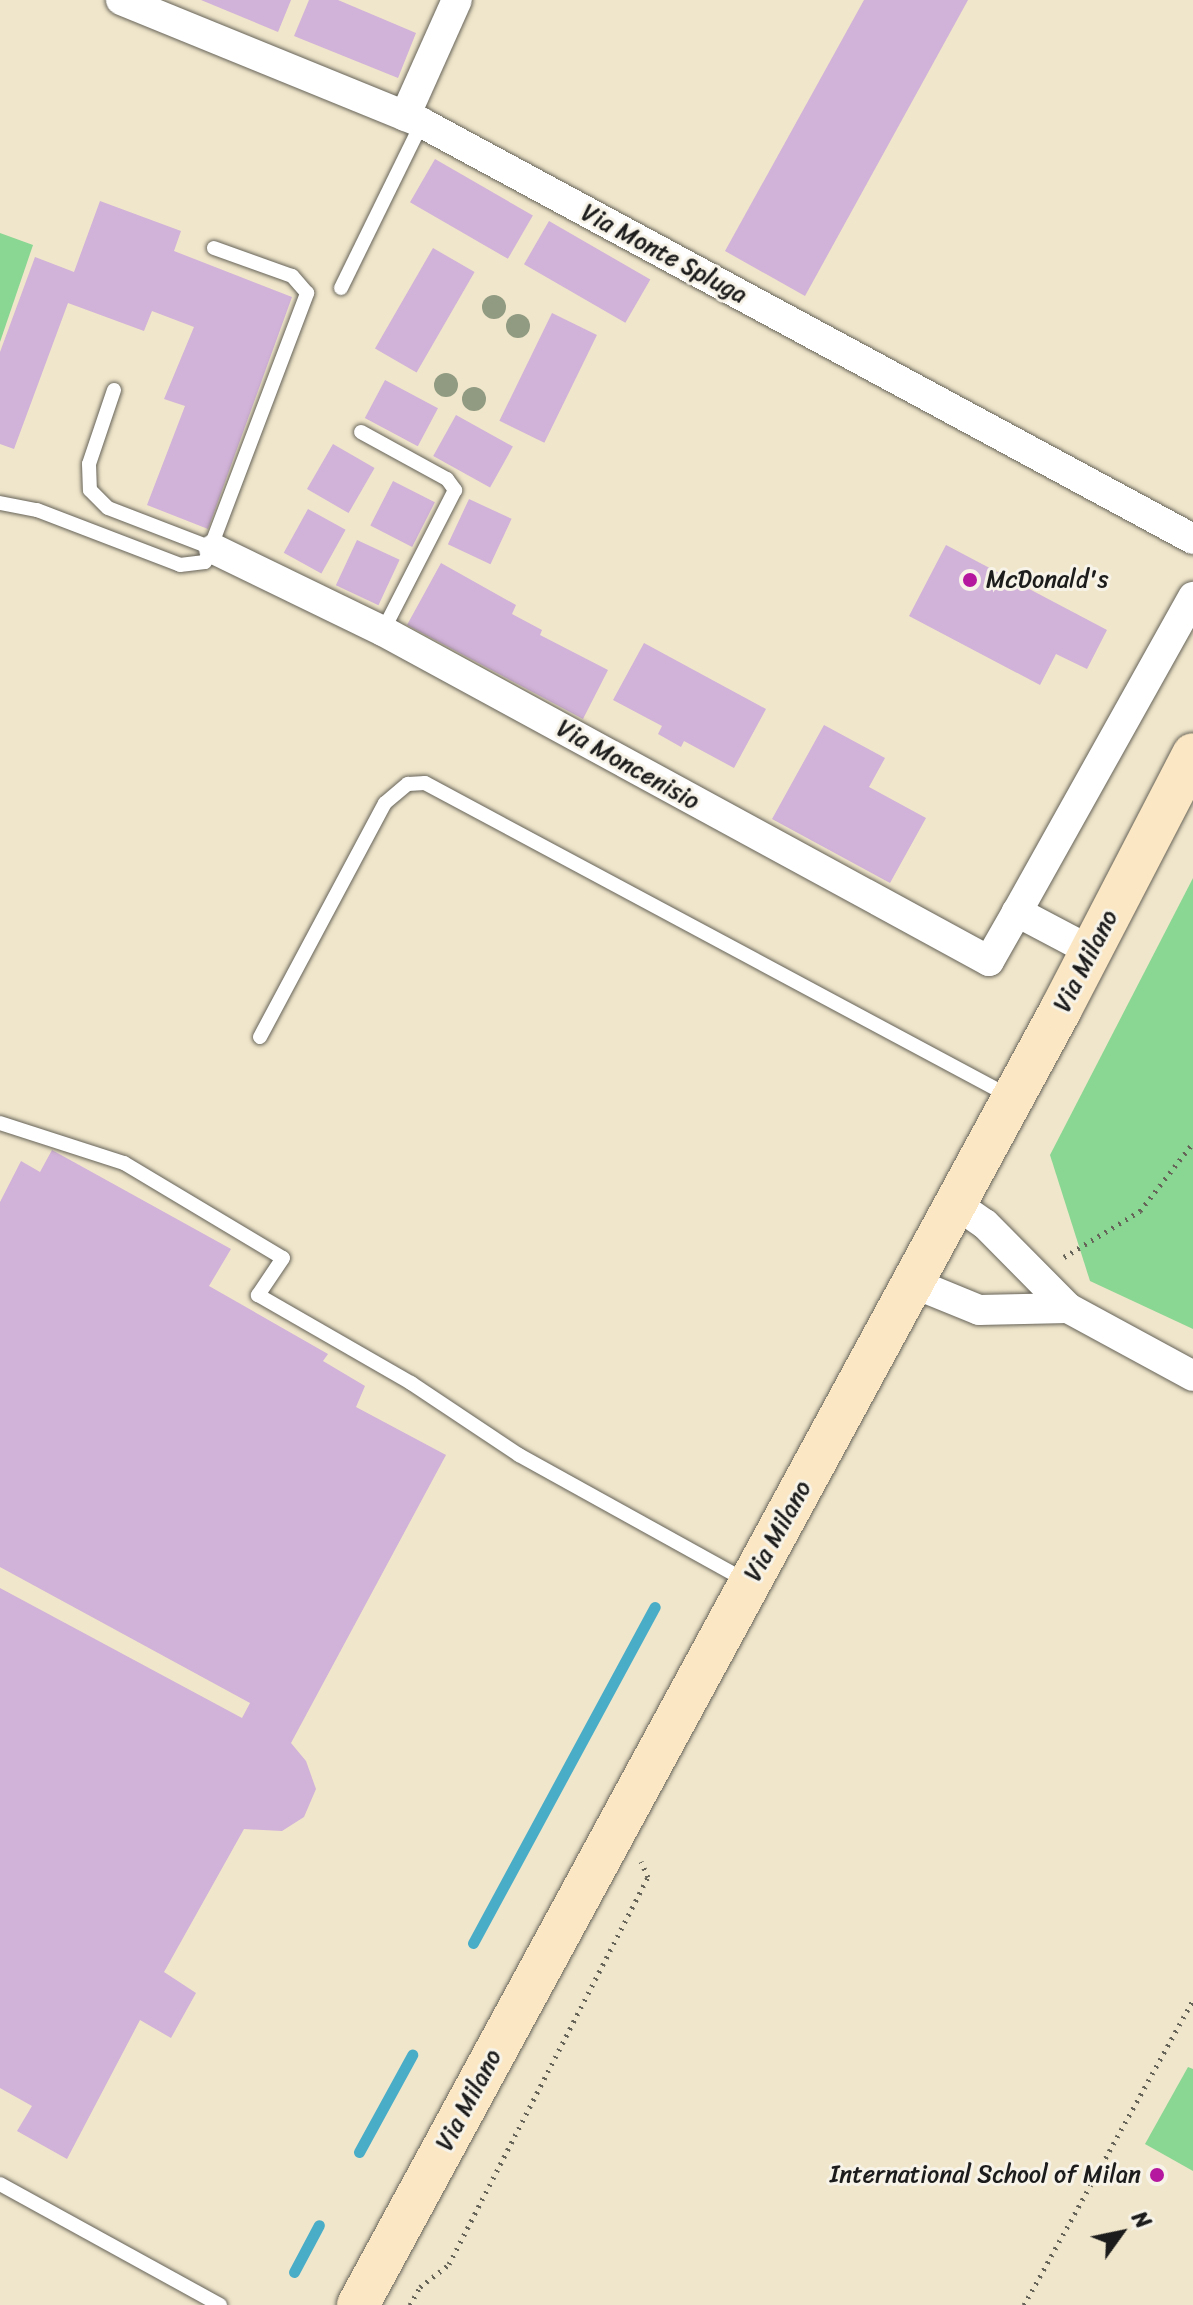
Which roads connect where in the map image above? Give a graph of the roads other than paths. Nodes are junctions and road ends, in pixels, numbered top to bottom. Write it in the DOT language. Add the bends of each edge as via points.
graph roads {
  1 [pos="121,0"];
  2 [pos="457,0"];
  3 [pos="414,120"];
  4 [pos="214,248"];
  5 [pos="341,288"];
  6 [pos="114,390"];
  7 [pos="361,432"];
  8 [pos="0,503"];
  9 [pos="1193,539"];
  10 [pos="214,549"];
  11 [pos="1193,597"];
  12 [pos="383,631"];
  13 [pos="1193,754"];
  14 [pos="1017,912"];
  15 [pos="1091,951"];
  16 [pos="260,1037"];
  17 [pos="1013,1098"];
  18 [pos="0,1123"];
  19 [pos="956,1204"];
  20 [pos="913,1283"];
  21 [pos="1068,1308"];
  22 [pos="1193,1376"];
  23 [pos="750,1583"];
  24 [pos="0,2184"];
  25 [pos="220,2305"];
  26 [pos="358,2305"];
  1 -- 3 [label="street, Via Monte Spluga"];
  2 -- 3 [label="street"];
  3 -- 5 [label="lane"];
  3 -- 9 [label="street, Via Monte Spluga"];
  4 -- 10 [label="lane" via="292,276 307,293"];
  6 -- 10 [label="lane" via="89,464 90,490 108,508"];
  7 -- 12 [label="lane" via="447,479 455,490"];
  8 -- 10 [label="lane" via="37,510 180,565 205,562"];
  10 -- 12 [label="street, Via Moncenisio"];
  11 -- 14 [label="street"];
  12 -- 14 [label="street, Via Moncenisio" via="989,961"];
  13 -- 15 [label="main road, Via Milano"];
  14 -- 15 [label="street"];
  15 -- 17 [label="main road, Via Milano"];
  16 -- 17 [label="lane" via="385,803 396,790 425,783"];
  17 -- 19 [label="main road, Via Milano"];
  18 -- 23 [label="lane" via="124,1163 283,1258 258,1295 411,1383 519,1455"];
  19 -- 20 [label="main road, Via Milano"];
  19 -- 21 [label="street" via="985,1224"];
  20 -- 21 [label="street" via="979,1310"];
  20 -- 23 [label="main road, Via Milano"];
  21 -- 22 [label="street"];
  23 -- 26 [label="main road, Via Milano"];
  24 -- 25 [label="lane"];
}
